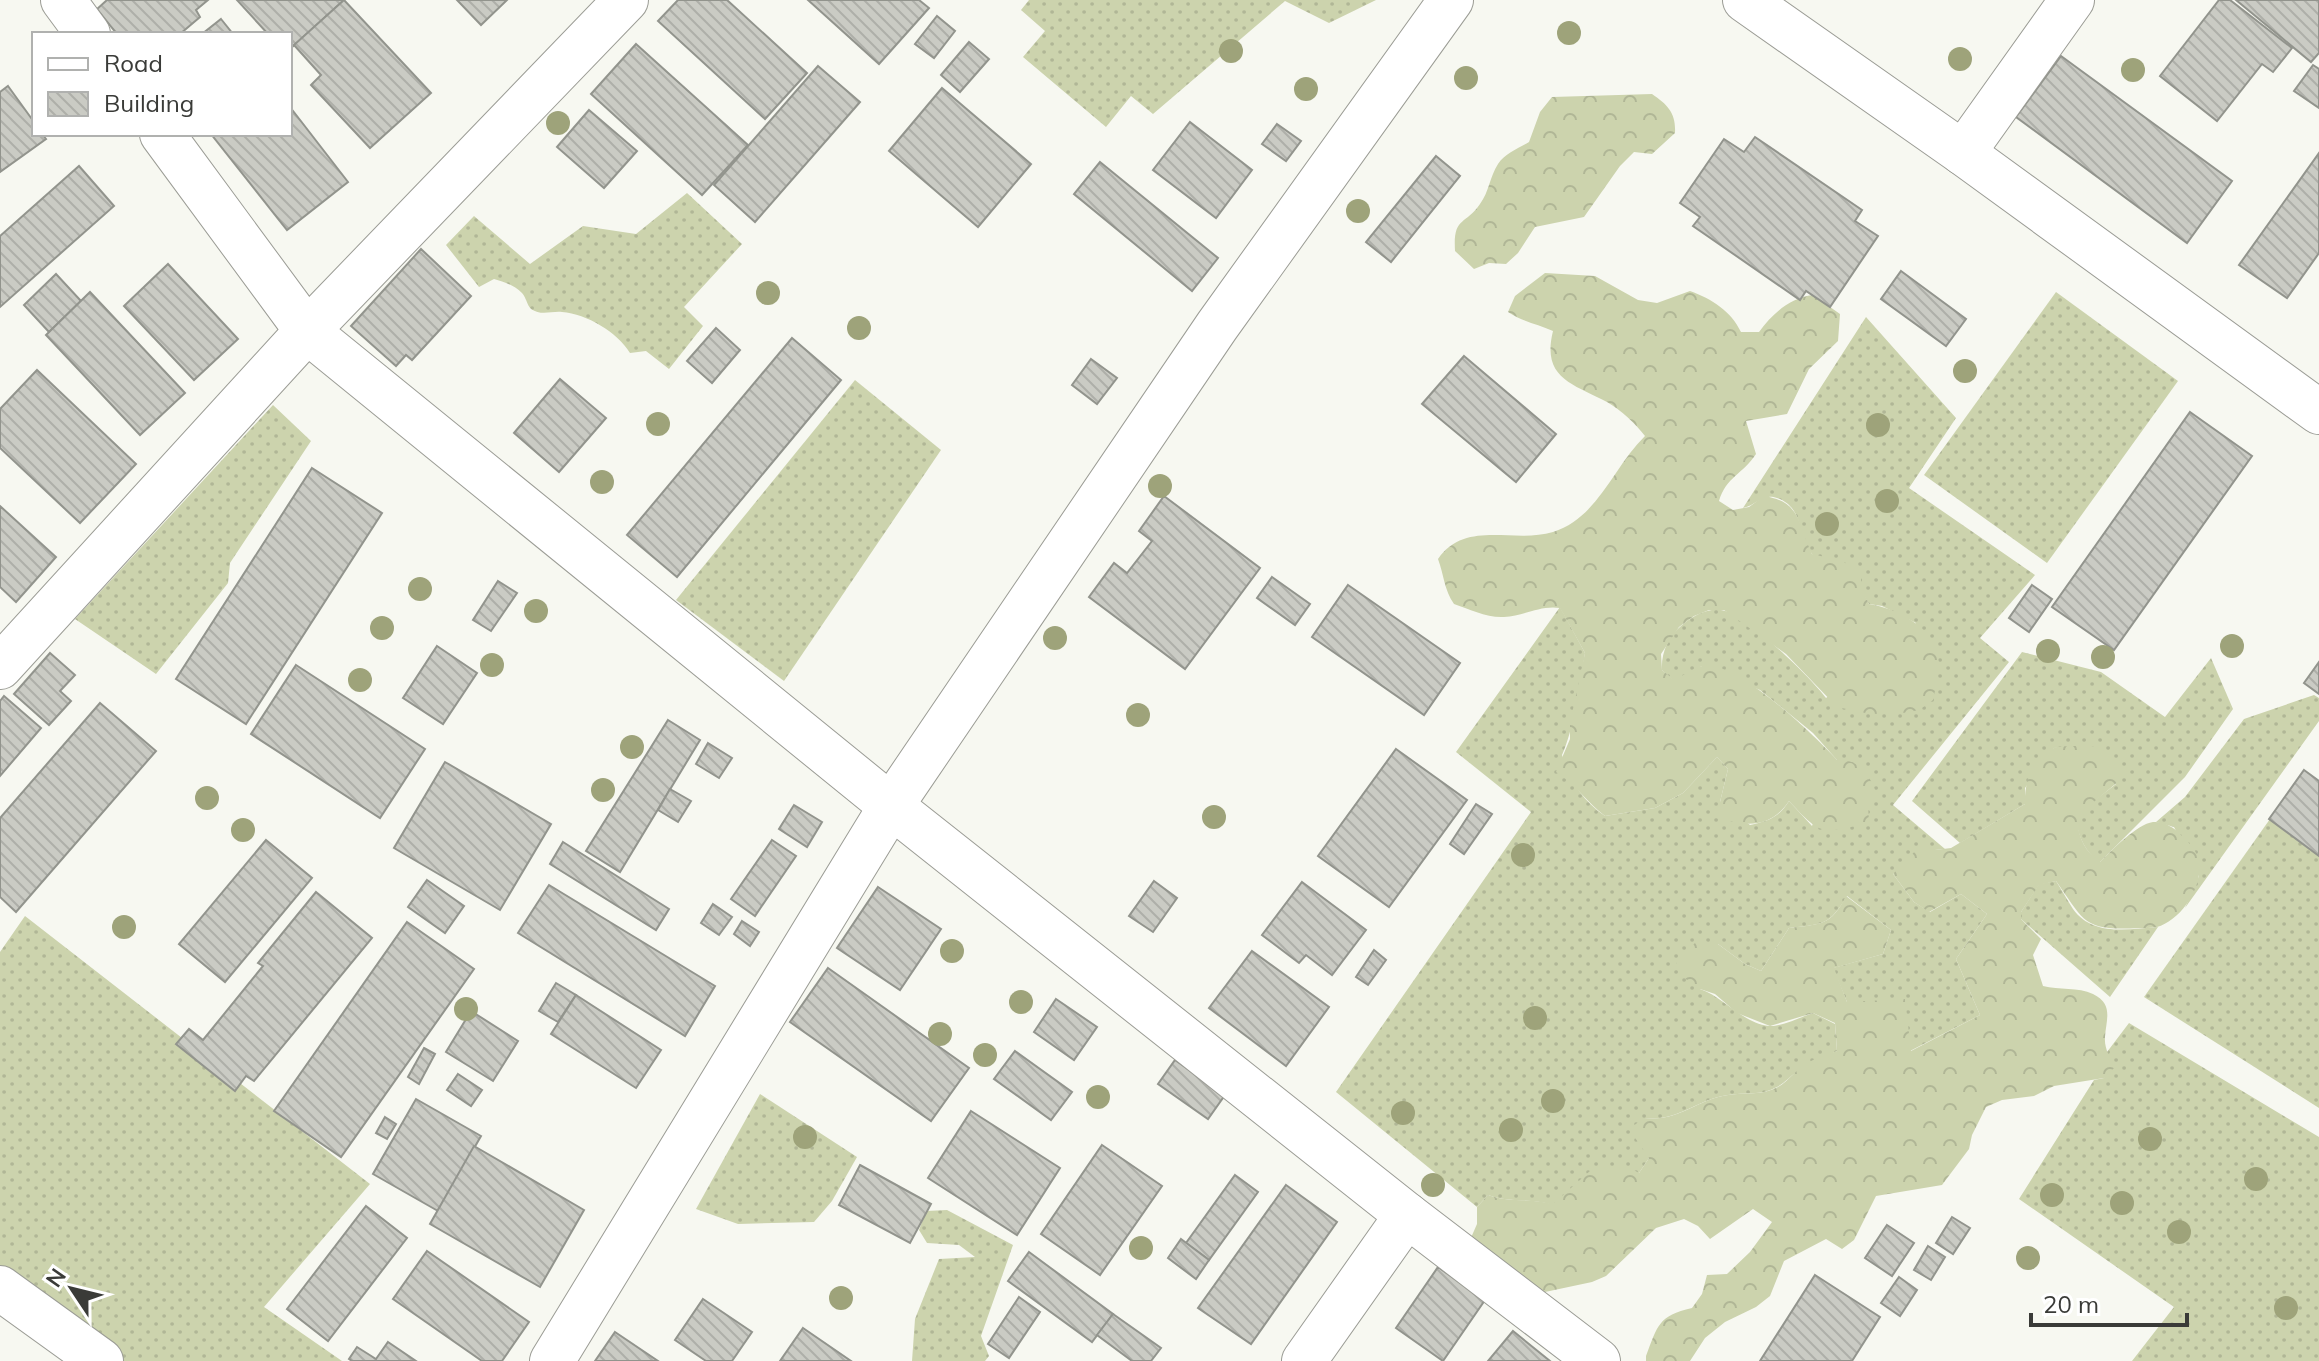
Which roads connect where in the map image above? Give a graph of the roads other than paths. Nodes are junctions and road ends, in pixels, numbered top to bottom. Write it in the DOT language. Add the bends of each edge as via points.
graph roads {
  1 [pos="63,0"];
  2 [pos="626,0"];
  3 [pos="1451,0"];
  4 [pos="1745,0"];
  5 [pos="2072,0"];
  6 [pos="87,32"];
  7 [pos="163,136"];
  8 [pos="1963,153"];
  9 [pos="307,331"];
  10 [pos="2319,412"];
  11 [pos="0,667"];
  12 [pos="891,806"];
  13 [pos="1407,1215"];
  14 [pos="0,1288"];
  15 [pos="101,1361"];
  16 [pos="552,1361"];
  17 [pos="1304,1361"];
  18 [pos="1598,1361"];
  1 -- 6 [label="street"];
  2 -- 9 [label="street"];
  3 -- 12 [label="street" via="1217,326"];
  4 -- 8 [label="street"];
  5 -- 8 [label="street"];
  7 -- 9 [label="street"];
  8 -- 10 [label="street"];
  9 -- 11 [label="street"];
  9 -- 12 [label="street"];
  12 -- 13 [label="street"];
  12 -- 16 [label="street"];
  13 -- 17 [label="street"];
  13 -- 18 [label="street"];
  14 -- 15 [label="street"];
}
